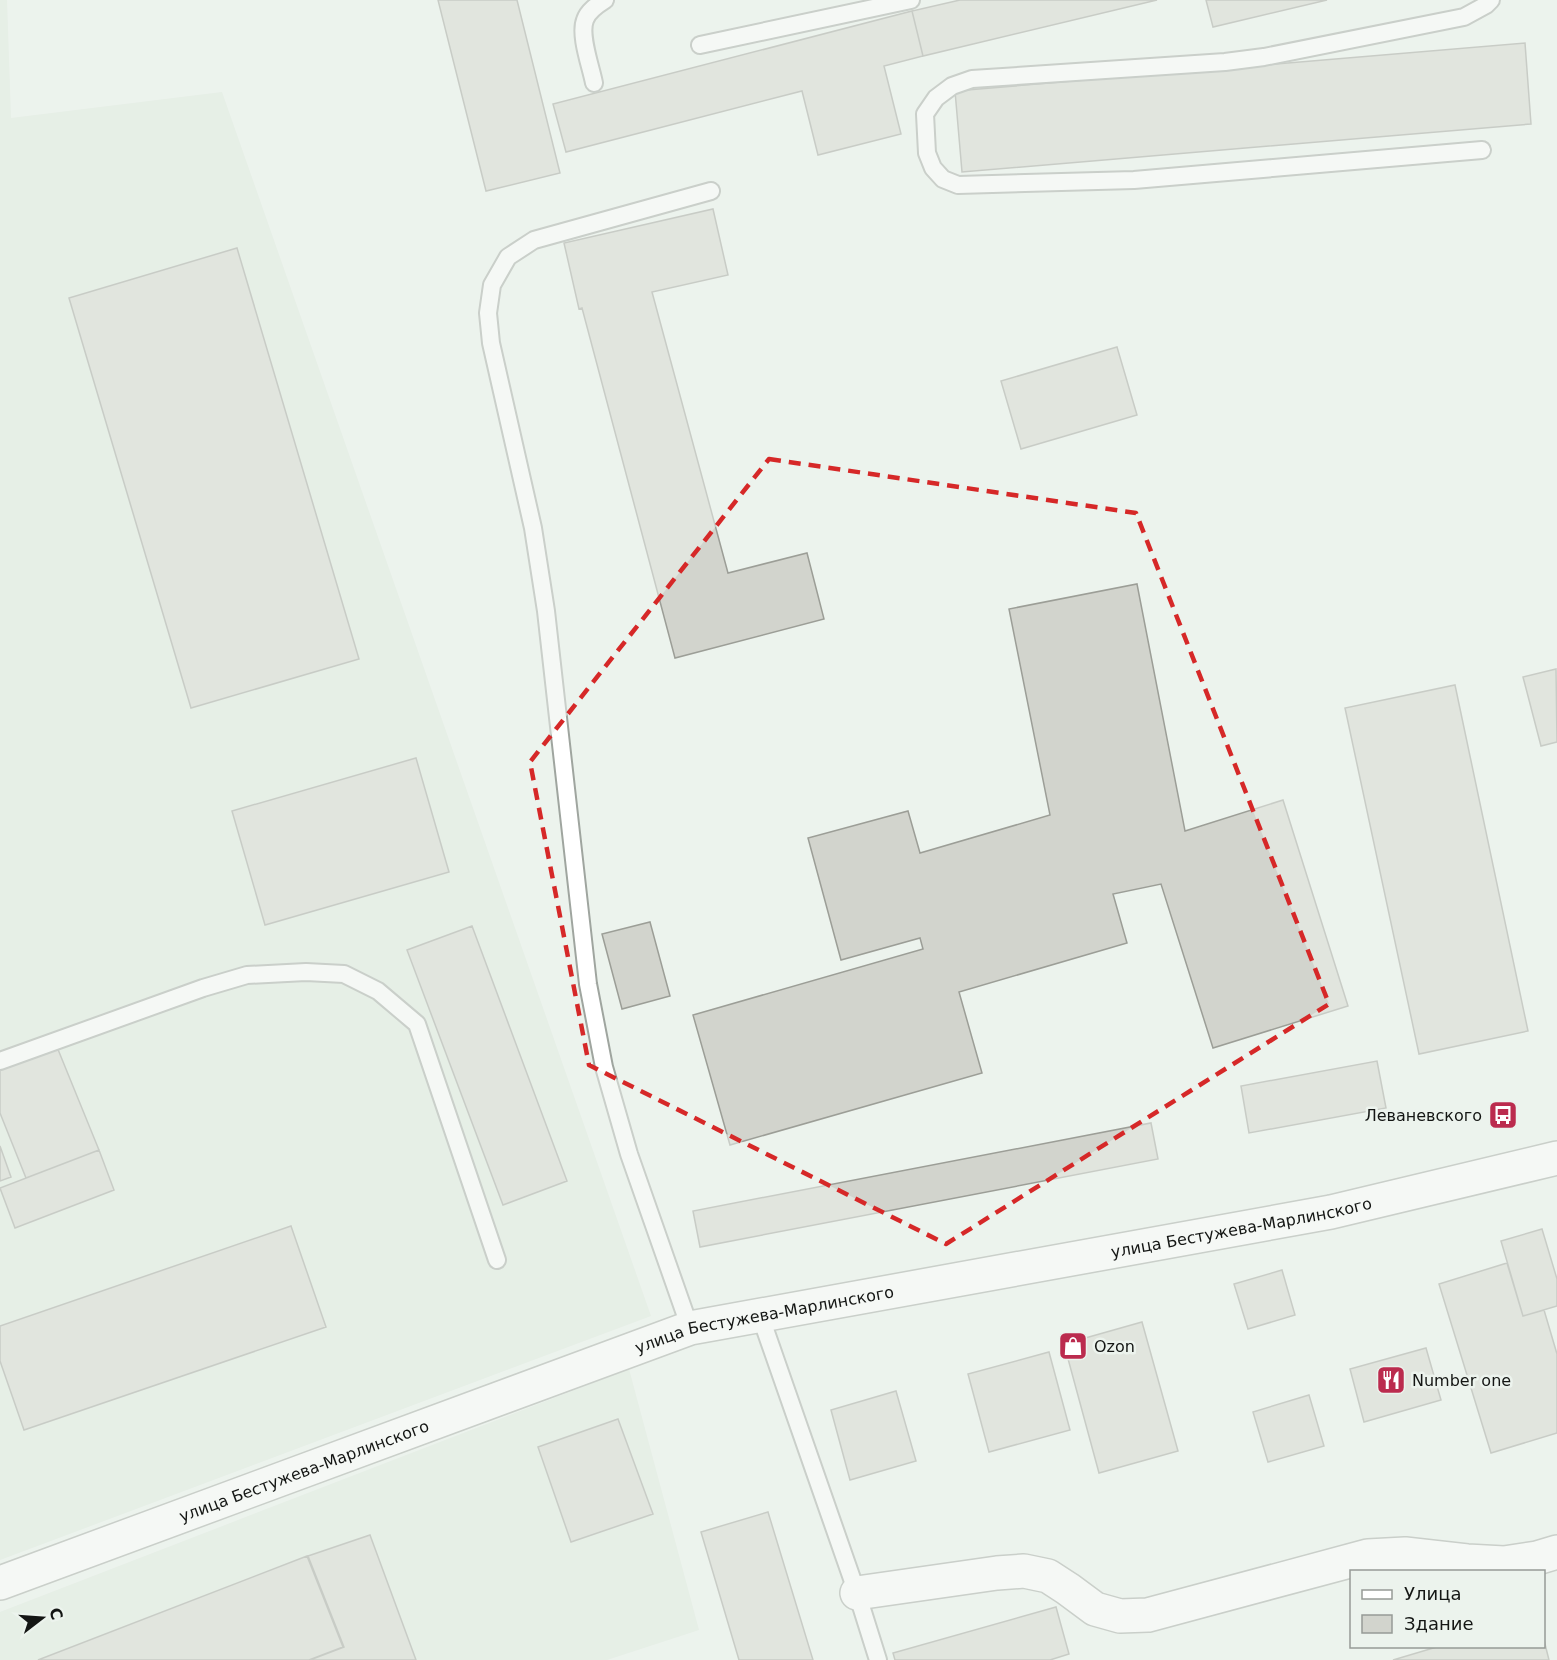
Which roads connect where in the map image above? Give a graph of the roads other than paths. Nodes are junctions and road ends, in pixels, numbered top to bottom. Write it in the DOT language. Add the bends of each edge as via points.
graph roads {
  1 [pos="605,0"];
  2 [pos="911,0"];
  3 [pos="1491,0"];
  4 [pos="700,45"];
  5 [pos="594,83"];
  6 [pos="1482,150"];
  7 [pos="711,191"];
  8 [pos="0,1061"];
  9 [pos="1557,1158"];
  10 [pos="497,1260"];
  11 [pos="760,1315"];
  12 [pos="690,1328"];
  13 [pos="1557,1552"];
  14 [pos="0,1583"];
  15 [pos="857,1593"];
  16 [pos="878,1660"];
  1 -- 5 [label="lane" via="585,19 583,32"];
  2 -- 4 [label="lane"];
  3 -- 6 [label="lane" via="1464,17 1264,57 972,80 952,86 936,98 925,114 927,153 933,168 943,179 958,185 1134,180"];
  7 -- 12 [label="lane" via="534,240 508,256 492,285 488,313 491,343 535,539 588,984 604,1067 629,1154"];
  8 -- 10 [label="lane" via="247,975 344,975 378,991 417,1024"];
  9 -- 11 [label="street, улица Бестужева-Марлинского" via="1331,1212"];
  11 -- 12 [label="street, улица Бестужева-Марлинского"];
  11 -- 15 [label="lane"];
  12 -- 14 [label="street, улица Бестужева-Марлинского"];
  13 -- 15 [label="street" via="1504,1563 1405,1554 1368,1556 1148,1615 1120,1616 1095,1609 1048,1576 1024,1571"];
  15 -- 16 [label="lane"];
}
